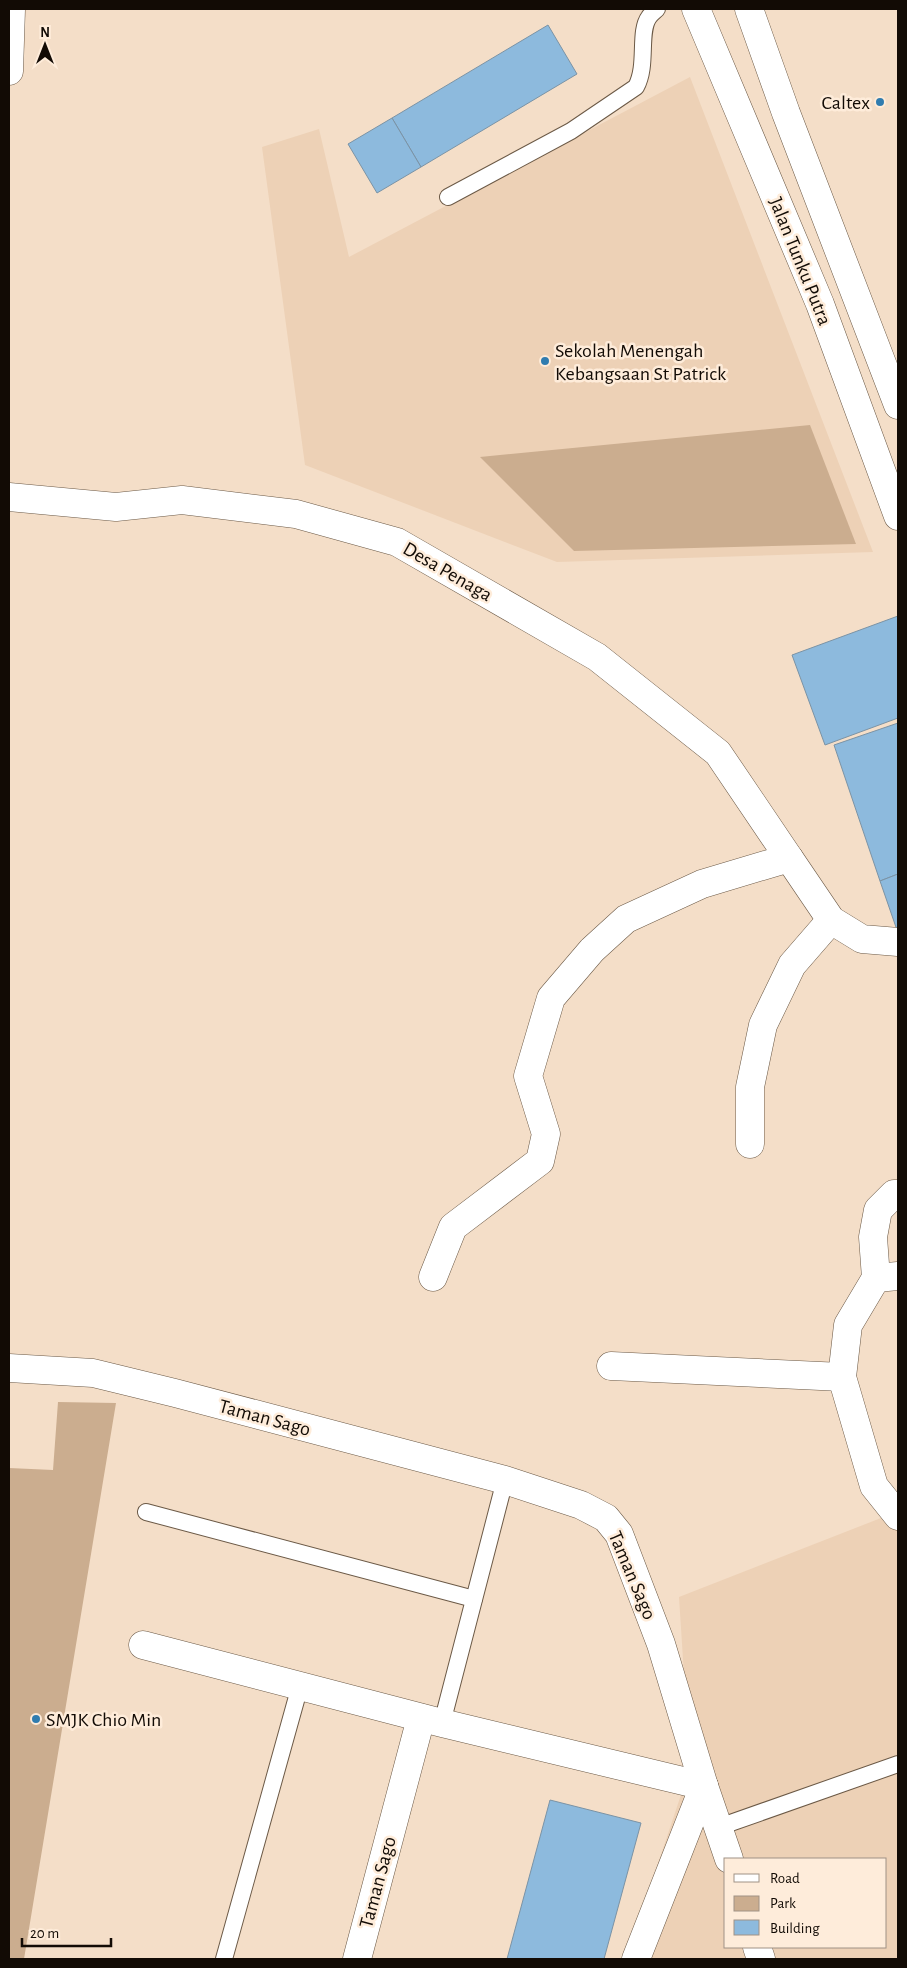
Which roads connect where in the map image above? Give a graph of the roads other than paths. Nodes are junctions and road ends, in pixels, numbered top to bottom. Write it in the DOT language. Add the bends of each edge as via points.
graph roads {
  1 [pos="11,9"];
  2 [pos="657,9"];
  3 [pos="696,9"];
  4 [pos="749,9"];
  5 [pos="9,71"];
  6 [pos="448,197"];
  7 [pos="898,405"];
  8 [pos="9,497"];
  9 [pos="898,516"];
  10 [pos="789,858"];
  11 [pos="831,920"];
  12 [pos="898,942"];
  13 [pos="750,1144"];
  14 [pos="898,1194"];
  15 [pos="433,1277"];
  16 [pos="887,1277"];
  17 [pos="610,1366"];
  18 [pos="9,1368"];
  19 [pos="842,1377"];
  20 [pos="505,1480"];
  21 [pos="146,1512"];
  22 [pos="898,1516"];
  23 [pos="474,1598"];
  24 [pos="143,1645"];
  25 [pos="300,1686"];
  26 [pos="432,1721"];
  27 [pos="898,1764"];
  28 [pos="704,1786"];
  29 [pos="719,1827"];
  30 [pos="729,1858"];
  31 [pos="224,1959"];
  32 [pos="357,1959"];
  33 [pos="636,1959"];
  1 -- 5 [label="street"];
  2 -- 6 [label="lane" via="644,27 643,68 636,87 571,131"];
  3 -- 9 [label="street, Jalan Tunku Putra" via="820,304"];
  4 -- 7 [label="street, Jalan Tunku Putra"];
  8 -- 10 [label="street, Desa Penaga" via="116,506 182,500 296,514 397,542 597,657 718,754"];
  10 -- 11 [label="street, Desa Penaga"];
  10 -- 15 [label="street" via="702,884 626,919 580,963 551,998 528,1076 546,1134 540,1161 453,1227"];
  11 -- 12 [label="street" via="862,939"];
  11 -- 13 [label="street" via="792,965 763,1025 750,1086"];
  14 -- 16 [label="street" via="878,1210 873,1237"];
  16 -- 19 [label="street" via="848,1325"];
  17 -- 19 [label="street"];
  18 -- 20 [label="street, Taman Sago" via="93,1373"];
  19 -- 22 [label="street" via="874,1486"];
  20 -- 23 [label="lane"];
  20 -- 28 [label="street, Taman Sago" via="581,1505 606,1518 619,1534 661,1644"];
  21 -- 23 [label="lane"];
  23 -- 26 [label="lane"];
  24 -- 25 [label="street"];
  25 -- 26 [label="street"];
  25 -- 31 [label="lane"];
  26 -- 28 [label="street"];
  26 -- 32 [label="street, Taman Sago"];
  27 -- 29 [label="lane"];
  28 -- 29 [label="street, Taman Sago"];
  28 -- 33 [label="street"];
  29 -- 30 [label="street, Taman Sago"];
}
